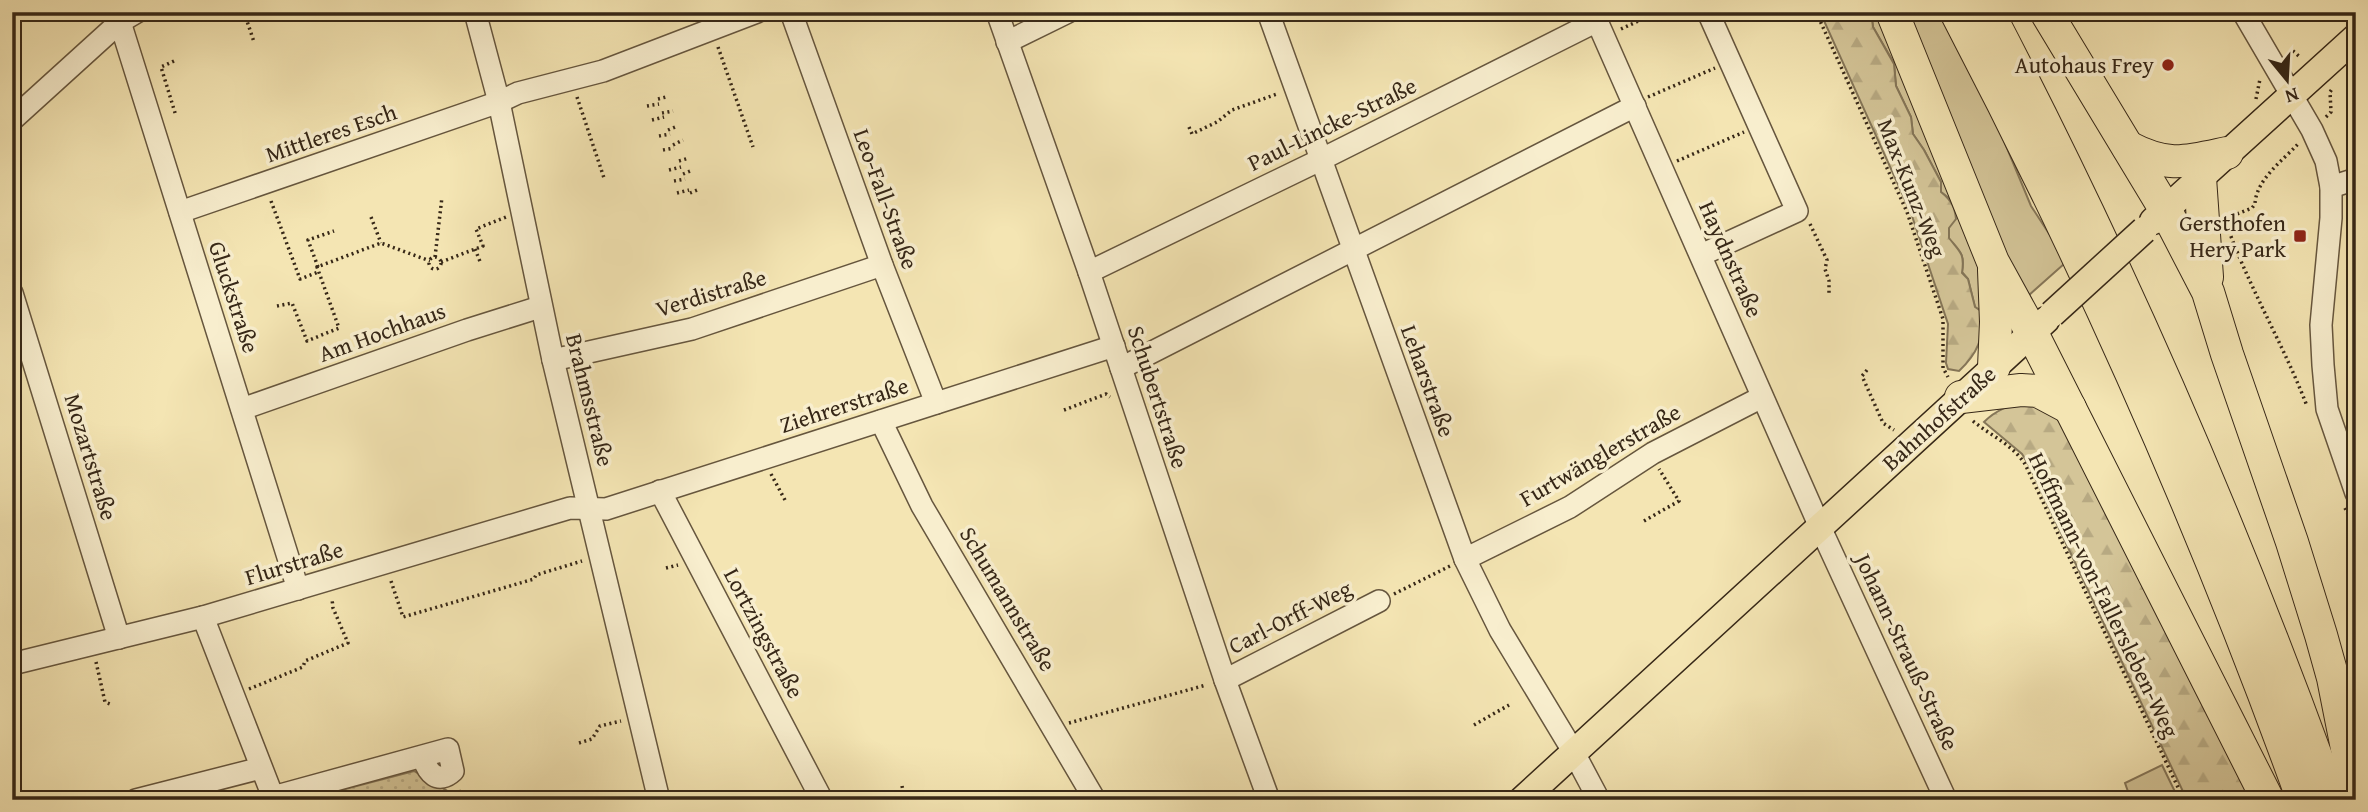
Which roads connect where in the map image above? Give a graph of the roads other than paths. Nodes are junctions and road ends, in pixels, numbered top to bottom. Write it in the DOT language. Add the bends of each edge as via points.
graph roads {
  1 [pos="475,12"];
  2 [pos="757,12"];
  3 [pos="791,12"];
  4 [pos="997,12"];
  5 [pos="1068,12"];
  6 [pos="1268,12"];
  7 [pos="1708,12"];
  8 [pos="1892,12"];
  9 [pos="1956,12"];
  10 [pos="1988,12"];
  11 [pos="2046,12"];
  12 [pos="2243,12"];
  13 [pos="128,17"];
  14 [pos="1598,23"];
  15 [pos="2356,37"];
  16 [pos="1007,42"];
  17 [pos="2292,96"];
  18 [pos="499,102"];
  19 [pos="1634,105"];
  20 [pos="12,120"];
  21 [pos="2128,147"];
  22 [pos="2227,153"];
  23 [pos="1320,160"];
  24 [pos="2200,178"];
  25 [pos="2356,179"];
  26 [pos="2332,187"];
  27 [pos="180,212"];
  28 [pos="2155,220"];
  29 [pos="1352,249"];
  30 [pos="1701,255"];
  31 [pos="1993,262"];
  32 [pos="882,265"];
  33 [pos="1089,272"];
  34 [pos="2208,292"];
  35 [pos="12,293"];
  36 [pos="540,307"];
  37 [pos="2042,323"];
  38 [pos="1114,346"];
  39 [pos="553,360"];
  40 [pos="1994,367"];
  41 [pos="1121,368"];
  42 [pos="1762,397"];
  43 [pos="1962,400"];
  44 [pos="936,403"];
  45 [pos="2070,408"];
  46 [pos="242,409"];
  47 [pos="881,421"];
  48 [pos="660,491"];
  49 [pos="2350,500"];
  50 [pos="590,509"];
  51 [pos="1820,527"];
  52 [pos="1465,559"];
  53 [pos="298,589"];
  54 [pos="1379,601"];
  55 [pos="203,617"];
  56 [pos="119,638"];
  57 [pos="12,664"];
  58 [pos="1225,680"];
  59 [pos="448,748"];
  60 [pos="1573,751"];
  61 [pos="261,768"];
  62 [pos="2356,794"];
  63 [pos="136,800"];
  64 [pos="659,800"];
  65 [pos="822,800"];
  66 [pos="1095,800"];
  67 [pos="1269,800"];
  68 [pos="1522,800"];
  69 [pos="1599,800"];
  70 [pos="1946,800"];
  71 [pos="2268,800"];
  72 [pos="2303,800"];
  73 [pos="2332,800"];
  1 -- 18 [label="street, Brahmsstraße"];
  2 -- 18 [label="street, Mittleres Esch" via="603,71"];
  3 -- 32 [label="street, Leo-Fall-Straße"];
  4 -- 16 [label="street, Schubertstraße"];
  5 -- 16 [label="street"];
  6 -- 23 [label="street, Leharstraße"];
  7 -- 30 [label="street" via="1797,211"];
  8 -- 31 [label="highway"];
  9 -- 72 [label="highway" via="2053,206 2157,432"];
  10 -- 73 [label="highway" via="2159,366 2237,551"];
  11 -- 21 [label="highway"];
  12 -- 17 [label="street"];
  13 -- 20 [label="street"];
  13 -- 27 [label="street, Gluckstraße"];
  14 -- 19 [label="street, Haydnstraße"];
  14 -- 23 [label="street, Paul-Lincke-Straße"];
  15 -- 17 [label="main road, Bahnhofstraße"];
  16 -- 33 [label="street, Schubertstraße"];
  17 -- 22 [label="main road, Bahnhofstraße"];
  17 -- 26 [label="street" via="2326,161"];
  18 -- 27 [label="street, Mittleres Esch"];
  18 -- 36 [label="street, Brahmsstraße"];
  19 -- 29 [label="street"];
  19 -- 30 [label="street, Haydnstraße"];
  21 -- 22 [label="highway" via="2168,163"];
  21 -- 28 [label="highway"];
  22 -- 24 [label="main road, Bahnhofstraße"];
  23 -- 29 [label="street, Leharstraße"];
  23 -- 33 [label="street, Paul-Lincke-Straße"];
  24 -- 28 [label="main road, Bahnhofstraße"];
  24 -- 34 [label="highway" via="2216,226"];
  25 -- 26 [label="street"];
  26 -- 49 [label="street" via="2321,325 2323,365 2327,409"];
  27 -- 46 [label="street, Gluckstraße"];
  28 -- 34 [label="highway"];
  28 -- 37 [label="main road, Bahnhofstraße, bridge"];
  29 -- 41 [label="street"];
  29 -- 52 [label="street, Leharstraße"];
  30 -- 42 [label="street, Haydnstraße"];
  31 -- 37 [label="highway"];
  31 -- 40 [label="highway"];
  32 -- 39 [label="street, Verdistraße" via="692,329"];
  32 -- 44 [label="street, Leo-Fall-Straße"];
  33 -- 38 [label="street, Schubertstraße"];
  34 -- 62 [label="highway" via="2321,635"];
  35 -- 56 [label="street, Mozartstraße"];
  36 -- 39 [label="street, Brahmsstraße"];
  36 -- 46 [label="street, Am Hochhaus"];
  37 -- 40 [label="main road, Bahnhofstraße"];
  37 -- 45 [label="highway"];
  38 -- 41 [label="street, Schubertstraße"];
  38 -- 44 [label="street, Ziehrerstraße"];
  39 -- 50 [label="street, Brahmsstraße"];
  40 -- 43 [label="main road, Bahnhofstraße"];
  41 -- 58 [label="street, Schubertstraße"];
  42 -- 51 [label="street, Haydnstraße"];
  42 -- 52 [label="street, Furtwänglerstraße" via="1649,455 1570,507"];
  43 -- 45 [label="highway" via="2038,391"];
  43 -- 51 [label="main road, Bahnhofstraße" via="1901,438"];
  44 -- 47 [label="street, Ziehrerstraße"];
  45 -- 71 [label="highway"];
  46 -- 53 [label="street, Gluckstraße"];
  47 -- 48 [label="street, Ziehrerstraße"];
  47 -- 66 [label="street, Schumannstraße" via="922,506"];
  48 -- 50 [label="street, Ziehrerstraße" via="606,509"];
  48 -- 65 [label="street, Lortzingstraße"];
  50 -- 53 [label="street, Flurstraße" via="570,508"];
  50 -- 64 [label="street, Brahmsstraße"];
  51 -- 60 [label="main road, Bahnhofstraße"];
  51 -- 70 [label="street, Johann-Strauß-Straße"];
  52 -- 60 [label="street, Leharstraße" via="1500,630"];
  53 -- 55 [label="street, Flurstraße"];
  54 -- 58 [label="street, Carl-Orff-Weg"];
  55 -- 56 [label="street, Flurstraße"];
  55 -- 61 [label="street"];
  56 -- 57 [label="street, Flurstraße"];
  58 -- 67 [label="street, Schubertstraße"];
  59 -- 61 [label="street" via="273,797"];
  60 -- 68 [label="main road, Bahnhofstraße"];
  60 -- 69 [label="street, Leharstraße"];
  61 -- 63 [label="street"];
}
